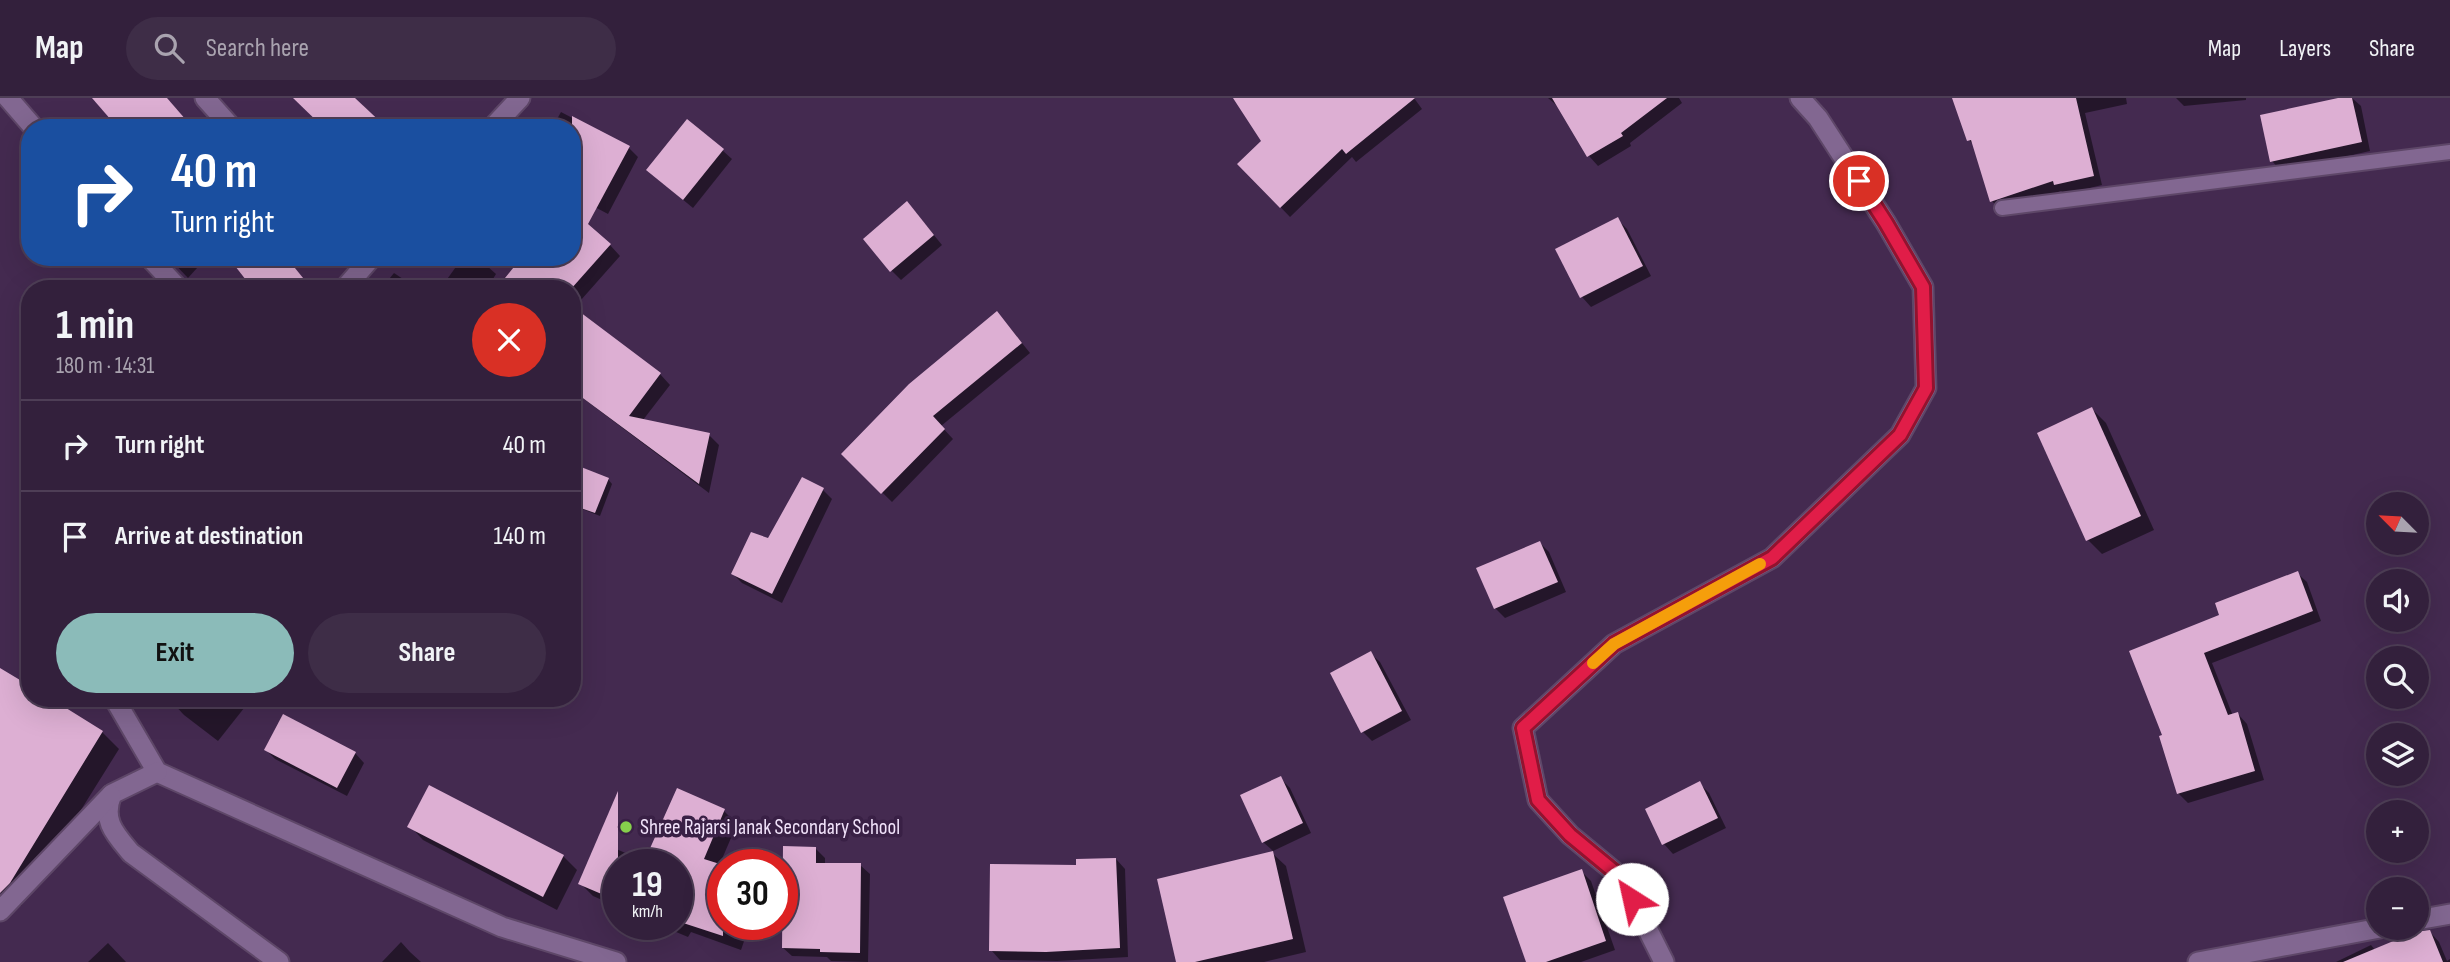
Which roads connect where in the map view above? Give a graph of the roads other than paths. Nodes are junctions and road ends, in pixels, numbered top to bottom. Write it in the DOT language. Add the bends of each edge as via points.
graph roads {
  1 [pos="8,98"];
  2 [pos="205,98"];
  3 [pos="520,98"];
  4 [pos="1800,98"];
  5 [pos="26,119"];
  6 [pos="224,119"];
  7 [pos="500,119"];
  8 [pos="2450,152"];
  9 [pos="2002,208"];
  10 [pos="157,266"];
  11 [pos="171,280"];
  12 [pos="119,707"];
  13 [pos="157,772"];
  14 [pos="112,794"];
  15 [pos="0,911"];
  16 [pos="2450,914"];
  17 [pos="2429,918"];
  18 [pos="2366,930"];
  19 [pos="279,962"];
  20 [pos="616,962"];
  21 [pos="1664,962"];
  22 [pos="2198,962"];
  1 -- 5 [label="street"];
  2 -- 6 [label="street"];
  3 -- 7 [label="street"];
  4 -- 21 [label="street" via="1818,118 1923,287 1926,388 1900,435 1772,558 1614,644 1523,728 1538,800 1570,835 1622,878"];
  8 -- 9 [label="lane"];
  10 -- 11 [label="street"];
  12 -- 13 [label="street"];
  13 -- 14 [label="street"];
  13 -- 20 [label="street" via="502,927"];
  14 -- 15 [label="street"];
  14 -- 19 [label="street" via="106,808 112,830 131,853"];
  16 -- 17 [label="street"];
  18 -- 22 [label="street"];
}
